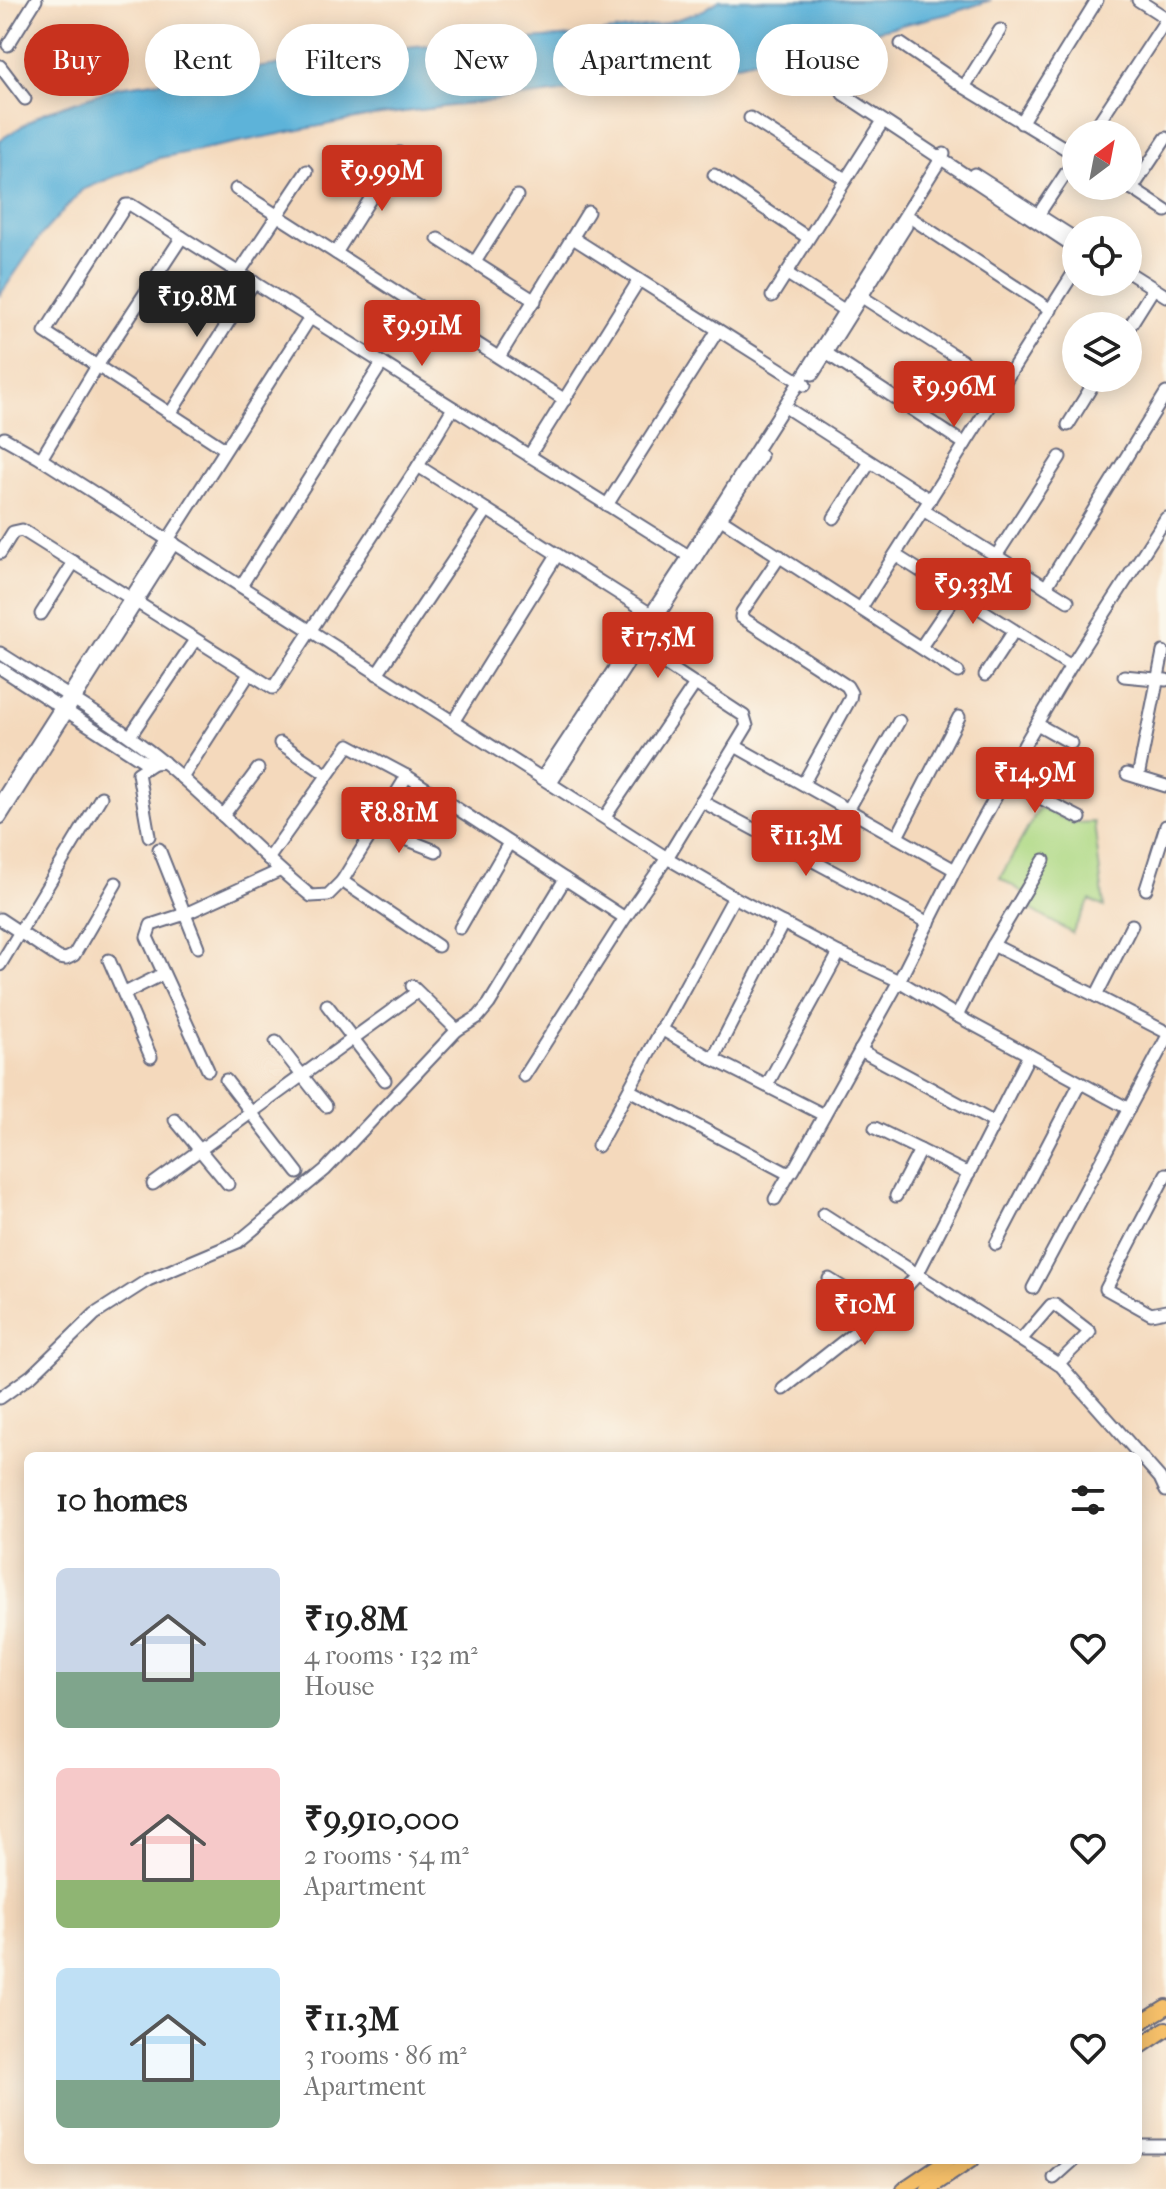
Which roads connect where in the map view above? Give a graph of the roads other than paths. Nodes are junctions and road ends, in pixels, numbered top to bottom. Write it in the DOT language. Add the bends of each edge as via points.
graph roads {
  1 [pos="36,0"];
  2 [pos="1097,0"];
  3 [pos="1138,0"];
  4 [pos="1166,19"];
  5 [pos="1000,30"];
  6 [pos="901,44"];
  7 [pos="8,45"];
  8 [pos="0,66"];
  9 [pos="964,87"];
  10 [pos="846,96"];
  11 [pos="25,99"];
  12 [pos="750,118"];
  13 [pos="1100,120"];
  14 [pos="883,121"];
  15 [pos="1021,123"];
  16 [pos="1166,138"];
  17 [pos="1062,148"];
  18 [pos="399,153"];
  19 [pos="944,159"];
  20 [pos="307,171"];
  21 [pos="1142,171"];
  22 [pos="714,175"];
  23 [pos="1062,178"];
  24 [pos="845,179"];
  25 [pos="236,189"];
  26 [pos="517,196"];
  27 [pos="1142,196"];
  28 [pos="1166,211"];
  29 [pos="588,212"];
  30 [pos="277,215"];
  31 [pos="911,218"];
  32 [pos="1036,218"];
  33 [pos="1062,232"];
  34 [pos="182,237"];
  35 [pos="807,237"];
  36 [pos="573,238"];
  37 [pos="1062,238"];
  38 [pos="438,239"];
  39 [pos="336,253"];
  40 [pos="475,262"];
  41 [pos="239,273"];
  42 [pos="786,273"];
  43 [pos="639,280"];
  44 [pos="1142,281"];
  45 [pos="254,282"];
  46 [pos="1142,289"];
  47 [pos="1062,292"];
  48 [pos="1150,294"];
  49 [pos="772,296"];
  50 [pos="1166,296"];
  51 [pos="862,297"];
  52 [pos="535,301"];
  53 [pos="1166,304"];
  54 [pos="844,310"];
  55 [pos="1051,310"];
  56 [pos="1139,312"];
  57 [pos="310,318"];
  58 [pos="718,330"];
  59 [pos="826,353"];
  60 [pos="499,357"];
  61 [pos="382,363"];
  62 [pos="97,366"];
  63 [pos="802,383"];
  64 [pos="1002,386"];
  65 [pos="1088,392"];
  66 [pos="1166,393"];
  67 [pos="565,400"];
  68 [pos="453,408"];
  69 [pos="790,410"];
  70 [pos="170,414"];
  71 [pos="1068,425"];
  72 [pos="4,438"];
  73 [pos="965,444"];
  74 [pos="225,449"];
  75 [pos="529,456"];
  76 [pos="1060,457"];
  77 [pos="41,459"];
  78 [pos="870,462"];
  79 [pos="418,466"];
  80 [pos="607,505"];
  81 [pos="926,505"];
  82 [pos="487,510"];
  83 [pos="834,518"];
  84 [pos="1166,518"];
  85 [pos="721,519"];
  86 [pos="170,541"];
  87 [pos="0,553"];
  88 [pos="557,555"];
  89 [pos="895,555"];
  90 [pos="780,556"];
  91 [pos="996,556"];
  92 [pos="692,558"];
  93 [pos="74,562"];
  94 [pos="241,586"];
  95 [pos="1046,587"];
  96 [pos="957,594"];
  97 [pos="133,600"];
  98 [pos="1068,601"];
  99 [pos="861,608"];
  100 [pos="41,614"];
  101 [pos="654,616"];
  102 [pos="1014,631"];
  103 [pos="309,632"];
  104 [pos="195,640"];
  105 [pos="635,645"];
  106 [pos="921,647"];
  107 [pos="1163,652"];
  108 [pos="0,653"];
  109 [pos="1071,666"];
  110 [pos="0,668"];
  111 [pos="958,672"];
  112 [pos="249,674"];
  113 [pos="377,674"];
  114 [pos="985,675"];
  115 [pos="1124,676"];
  116 [pos="1162,680"];
  117 [pos="695,684"];
  118 [pos="67,703"];
  119 [pos="959,717"];
  120 [pos="899,721"];
  121 [pos="453,722"];
  122 [pos="1037,724"];
  123 [pos="130,736"];
  124 [pos="280,743"];
  125 [pos="1071,743"];
  126 [pos="735,746"];
  127 [pos="158,763"];
  128 [pos="258,769"];
  129 [pos="326,774"];
  130 [pos="407,776"];
  131 [pos="182,778"];
  132 [pos="547,780"];
  133 [pos="1005,780"];
  134 [pos="803,784"];
  135 [pos="1166,786"];
  136 [pos="101,797"];
  137 [pos="701,801"];
  138 [pos="0,802"];
  139 [pos="848,810"];
  140 [pos="223,816"];
  141 [pos="605,817"];
  142 [pos="0,818"];
  143 [pos="1080,818"];
  144 [pos="1166,826"];
  145 [pos="375,827"];
  146 [pos="149,836"];
  147 [pos="897,837"];
  148 [pos="509,843"];
  149 [pos="159,849"];
  150 [pos="436,851"];
  151 [pos="667,858"];
  152 [pos="268,859"];
  153 [pos="1044,860"];
  154 [pos="955,870"];
  155 [pos="279,871"];
  156 [pos="565,879"];
  157 [pos="342,881"];
  158 [pos="116,883"];
  159 [pos="1146,889"];
  160 [pos="734,897"];
  161 [pos="185,914"];
  162 [pos="625,918"];
  163 [pos="0,919"];
  164 [pos="783,923"];
  165 [pos="929,923"];
  166 [pos="1132,925"];
  167 [pos="460,928"];
  168 [pos="19,933"];
  169 [pos="993,945"];
  170 [pos="438,946"];
  171 [pos="198,947"];
  172 [pos="839,953"];
  173 [pos="109,960"];
  174 [pos="0,965"];
  175 [pos="163,974"];
  176 [pos="899,981"];
  177 [pos="125,993"];
  178 [pos="1096,996"];
  179 [pos="327,1005"];
  180 [pos="957,1016"];
  181 [pos="661,1029"];
  182 [pos="457,1030"];
  183 [pos="1166,1032"];
  184 [pos="353,1038"];
  185 [pos="1166,1039"];
  186 [pos="276,1042"];
  187 [pos="860,1050"];
  188 [pos="1029,1055"];
  189 [pos="151,1057"];
  190 [pos="713,1059"];
  191 [pos="208,1070"];
  192 [pos="302,1076"];
  193 [pos="524,1076"];
  194 [pos="226,1080"];
  195 [pos="385,1080"];
  196 [pos="1080,1083"];
  197 [pos="767,1085"];
  198 [pos="629,1090"];
  199 [pos="326,1106"];
  200 [pos="1129,1109"];
  201 [pos="252,1113"];
  202 [pos="824,1115"];
  203 [pos="175,1120"];
  204 [pos="995,1123"];
  205 [pos="875,1128"];
  206 [pos="598,1146"];
  207 [pos="200,1150"];
  208 [pos="920,1150"];
  209 [pos="298,1173"];
  210 [pos="790,1173"];
  211 [pos="969,1174"];
  212 [pos="1166,1174"];
  213 [pos="153,1184"];
  214 [pos="228,1184"];
  215 [pos="896,1196"];
  216 [pos="775,1199"];
  217 [pos="823,1214"];
  218 [pos="996,1244"];
  219 [pos="917,1275"];
  220 [pos="829,1279"];
  221 [pos="1033,1288"];
  222 [pos="1166,1311"];
  223 [pos="882,1312"];
  224 [pos="1029,1342"];
  225 [pos="1054,1358"];
  226 [pos="783,1389"];
  227 [pos="0,1398"];
  228 [pos="1137,1452"];
  229 [pos="1142,1458"];
  230 [pos="1166,1491"];
  231 [pos="1166,2007"];
  232 [pos="1142,2022"];
  233 [pos="1166,2029"];
  234 [pos="1142,2045"];
  235 [pos="1142,2146"];
  236 [pos="1166,2146"];
  237 [pos="941,2164"];
  238 [pos="965,2164"];
  239 [pos="1070,2164"];
  240 [pos="1054,2178"];
  241 [pos="904,2189"];
  242 [pos="928,2189"];
  1 -- 7 [label="street"];
  2 -- 15 [label="street"];
  3 -- 4 [label="street"];
  4 -- 13 [label="street"];
  5 -- 9 [label="street"];
  6 -- 9 [label="street"];
  8 -- 11 [label="street"];
  9 -- 15 [label="street"];
  10 -- 14 [label="street"];
  12 -- 24 [label="street"];
  14 -- 19 [label="street" via="889,118"];
  14 -- 24 [label="street"];
  15 -- 17 [label="street"];
  16 -- 21 [label="street"];
  18 -- 39 [label="street"];
  19 -- 31 [label="street"];
  19 -- 32 [label="street"];
  19 -- 54 [label="street"];
  20 -- 30 [label="street"];
  22 -- 35 [label="street"];
  23 -- 32 [label="street"];
  24 -- 35 [label="street"];
  25 -- 30 [label="street"];
  26 -- 40 [label="street"];
  27 -- 28 [label="street"];
  29 -- 36 [label="street"];
  30 -- 39 [label="street"];
  30 -- 41 [label="street"];
  31 -- 51 [label="street"];
  31 -- 55 [label="street"];
  32 -- 33 [label="street"];
  32 -- 37 [label="street"];
  34 -- 41 [label="street"];
  34 -- 62 [label="street"];
  34 -- 62 [label="street" via="131,205 122,207 46,328 48,335"];
  35 -- 42 [label="street"];
  36 -- 43 [label="street"];
  36 -- 52 [label="street"];
  38 -- 40 [label="street"];
  39 -- 60 [label="street"];
  40 -- 52 [label="street"];
  41 -- 45 [label="street"];
  42 -- 49 [label="street"];
  42 -- 54 [label="street"];
  43 -- 58 [label="street"];
  43 -- 67 [label="street"];
  44 -- 50 [label="street"];
  45 -- 57 [label="street"];
  45 -- 70 [label="street"];
  46 -- 48 [label="street"];
  47 -- 55 [label="street"];
  48 -- 53 [label="street"];
  48 -- 56 [label="street"];
  51 -- 59 [label="street"];
  51 -- 64 [label="street"];
  52 -- 60 [label="street"];
  54 -- 63 [label="street"];
  55 -- 64 [label="street"];
  57 -- 61 [label="street"];
  57 -- 74 [label="street"];
  58 -- 63 [label="street"];
  58 -- 80 [label="street"];
  59 -- 63 [label="street"];
  59 -- 73 [label="street"];
  60 -- 67 [label="street"];
  61 -- 68 [label="street"];
  61 -- 94 [label="street"];
  62 -- 70 [label="street"];
  62 -- 77 [label="street"];
  63 -- 69 [label="street"];
  63 -- 92 [label="street"];
  64 -- 73 [label="street"];
  65 -- 71 [label="street"];
  66 -- 95 [label="street"];
  67 -- 75 [label="street"];
  68 -- 75 [label="street"];
  68 -- 79 [label="street"];
  69 -- 78 [label="street"];
  69 -- 85 [label="street"];
  70 -- 74 [label="street"];
  72 -- 77 [label="street"];
  73 -- 81 [label="street"];
  74 -- 86 [label="street"];
  75 -- 80 [label="street"];
  76 -- 91 [label="street"];
  77 -- 86 [label="street"];
  78 -- 81 [label="street"];
  78 -- 83 [label="street"];
  79 -- 82 [label="street"];
  79 -- 103 [label="street"];
  80 -- 92 [label="street"];
  81 -- 89 [label="street"];
  81 -- 91 [label="street"];
  82 -- 88 [label="street"];
  82 -- 113 [label="street"];
  84 -- 109 [label="street"];
  85 -- 90 [label="street"];
  85 -- 92 [label="street"];
  86 -- 94 [label="street"];
  86 -- 97 [label="street"];
  87 -- 93 [label="street" via="17,529"];
  88 -- 101 [label="street"];
  88 -- 121 [label="street"];
  89 -- 96 [label="street"];
  89 -- 99 [label="street"];
  90 -- 99 [label="street"];
  90 -- 134 [label="street" via="741,617 851,693"];
  91 -- 95 [label="street"];
  92 -- 101 [label="street"];
  93 -- 97 [label="street"];
  93 -- 100 [label="street"];
  94 -- 103 [label="street"];
  95 -- 98 [label="street"];
  96 -- 102 [label="street"];
  96 -- 106 [label="street"];
  97 -- 104 [label="street"];
  97 -- 118 [label="street"];
  99 -- 106 [label="street"];
  101 -- 105 [label="street"];
  102 -- 109 [label="street"];
  102 -- 114 [label="street"];
  103 -- 112 [label="street" via="276,686 269,688"];
  103 -- 113 [label="street"];
  104 -- 112 [label="street"];
  104 -- 123 [label="street"];
  105 -- 117 [label="street"];
  105 -- 132 [label="street"];
  106 -- 111 [label="street"];
  107 -- 116 [label="street"];
  108 -- 118 [label="street"];
  109 -- 122 [label="street"];
  110 -- 118 [label="street"];
  112 -- 131 [label="street"];
  113 -- 121 [label="street"];
  115 -- 116 [label="street"];
  116 -- 135 [label="street" via="1132,776"];
  117 -- 126 [label="street" via="744,716 747,726"];
  117 -- 141 [label="street"];
  118 -- 123 [label="street"];
  118 -- 127 [label="street" via="142,760"];
  118 -- 138 [label="street"];
  118 -- 142 [label="street"];
  119 -- 147 [label="street"];
  120 -- 139 [label="street"];
  121 -- 132 [label="street"];
  122 -- 125 [label="street"];
  122 -- 133 [label="street"];
  123 -- 127 [label="street"];
  124 -- 129 [label="street"];
  126 -- 134 [label="street"];
  126 -- 137 [label="street"];
  127 -- 131 [label="street"];
  127 -- 146 [label="street" via="138,773"];
  128 -- 140 [label="street"];
  129 -- 130 [label="street" via="349,745"];
  129 -- 152 [label="street"];
  130 -- 145 [label="street"];
  130 -- 148 [label="street"];
  131 -- 140 [label="street"];
  132 -- 141 [label="street"];
  133 -- 143 [label="street"];
  133 -- 154 [label="street"];
  134 -- 139 [label="street"];
  136 -- 168 [label="street"];
  137 -- 151 [label="street"];
  137 -- 165 [label="street"];
  139 -- 147 [label="street"];
  140 -- 152 [label="street"];
  141 -- 151 [label="street"];
  144 -- 159 [label="street"];
  145 -- 150 [label="street"];
  145 -- 157 [label="street"];
  147 -- 154 [label="street"];
  148 -- 156 [label="street"];
  148 -- 167 [label="street"];
  149 -- 161 [label="street"];
  151 -- 160 [label="street"];
  151 -- 162 [label="street"];
  152 -- 155 [label="street"];
  153 -- 169 [label="street"];
  154 -- 165 [label="street"];
  155 -- 157 [label="street" via="311,896 328,895"];
  155 -- 161 [label="street"];
  156 -- 162 [label="street"];
  156 -- 182 [label="street" via="489,1004"];
  157 -- 170 [label="street"];
  158 -- 168 [label="street" via="74,955 59,958"];
  160 -- 164 [label="street"];
  160 -- 181 [label="street"];
  161 -- 171 [label="street"];
  161 -- 175 [label="street" via="147,931"];
  162 -- 193 [label="street"];
  163 -- 168 [label="street"];
  164 -- 172 [label="street"];
  164 -- 190 [label="street"];
  165 -- 176 [label="street"];
  166 -- 178 [label="street"];
  168 -- 174 [label="street"];
  169 -- 178 [label="street"];
  169 -- 180 [label="street"];
  172 -- 176 [label="street"];
  172 -- 197 [label="street"];
  173 -- 177 [label="street"];
  175 -- 177 [label="street"];
  175 -- 191 [label="street"];
  176 -- 180 [label="street"];
  176 -- 187 [label="street"];
  177 -- 189 [label="street"];
  178 -- 183 [label="street"];
  179 -- 184 [label="street"];
  180 -- 188 [label="street"];
  181 -- 190 [label="street"];
  181 -- 198 [label="street"];
  182 -- 184 [label="street" via="415,989"];
  182 -- 227 [label="street" via="325,1170 238,1242 148,1280 95,1314"];
  184 -- 192 [label="street"];
  184 -- 195 [label="street"];
  185 -- 200 [label="street"];
  186 -- 192 [label="street"];
  187 -- 202 [label="street"];
  187 -- 204 [label="street"];
  188 -- 196 [label="street"];
  188 -- 204 [label="street"];
  190 -- 197 [label="street"];
  192 -- 199 [label="street"];
  192 -- 201 [label="street"];
  194 -- 201 [label="street"];
  196 -- 200 [label="street"];
  196 -- 218 [label="street"];
  197 -- 202 [label="street"];
  198 -- 206 [label="street"];
  198 -- 210 [label="street"];
  200 -- 221 [label="street"];
  201 -- 207 [label="street"];
  201 -- 209 [label="street"];
  202 -- 210 [label="street"];
  203 -- 207 [label="street"];
  204 -- 211 [label="street"];
  205 -- 208 [label="street"];
  207 -- 213 [label="street"];
  207 -- 214 [label="street"];
  208 -- 211 [label="street"];
  208 -- 215 [label="street"];
  210 -- 216 [label="street"];
  211 -- 219 [label="street"];
  212 -- 222 [label="street" via="1106,1289 1151,1314"];
  217 -- 219 [label="street"];
  219 -- 223 [label="street"];
  219 -- 224 [label="street"];
  220 -- 223 [label="street"];
  223 -- 226 [label="street"];
  224 -- 225 [label="street"];
  224 -- 225 [label="street" via="1055,1305 1090,1332"];
  225 -- 228 [label="street"];
  229 -- 230 [label="street"];
  231 -- 232 [label="main road"];
  233 -- 234 [label="main road"];
  235 -- 236 [label="street"];
  237 -- 241 [label="main road"];
  238 -- 242 [label="main road"];
  239 -- 240 [label="street"];
}
